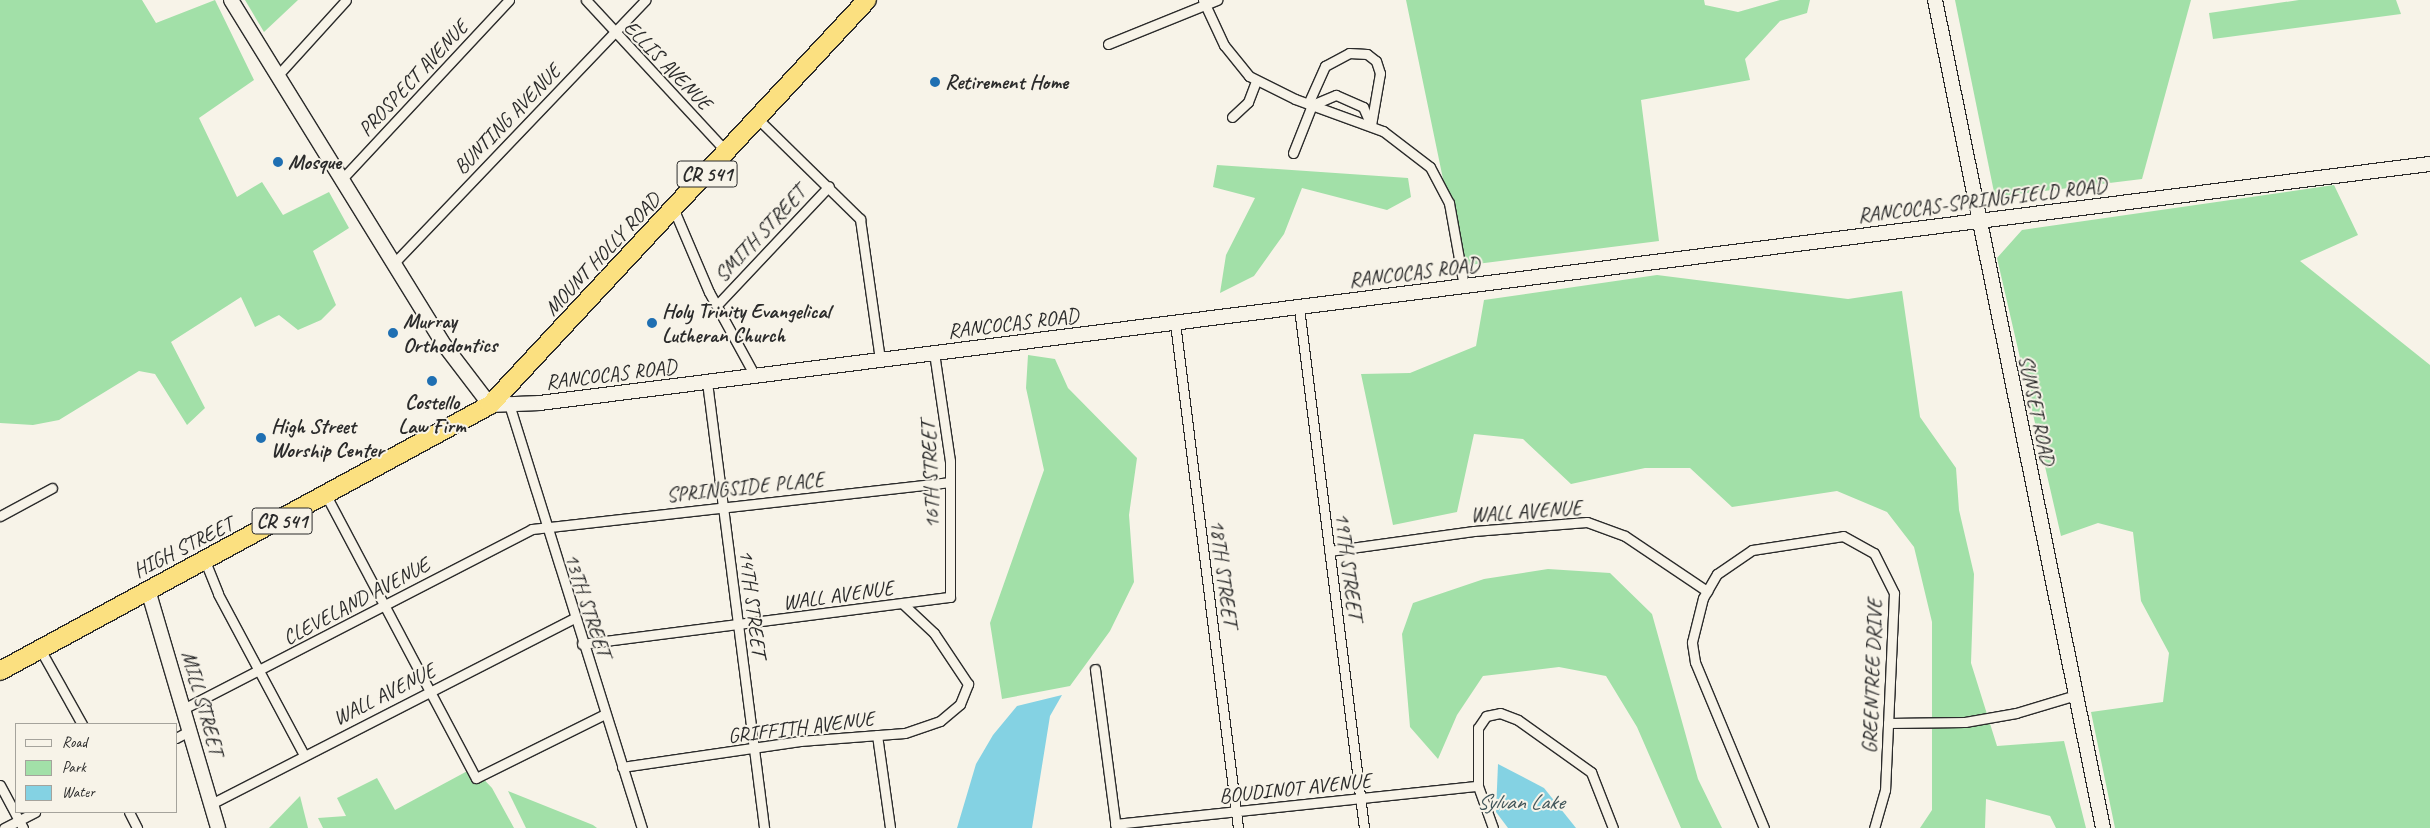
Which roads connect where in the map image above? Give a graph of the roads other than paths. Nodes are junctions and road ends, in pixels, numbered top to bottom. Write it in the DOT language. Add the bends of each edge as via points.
graph roads {
  1 [pos="231,0"];
  2 [pos="346,0"];
  3 [pos="509,0"];
  4 [pos="586,0"];
  5 [pos="645,0"];
  6 [pos="867,0"];
  7 [pos="1217,0"];
  8 [pos="1935,0"];
  9 [pos="1204,3"];
  10 [pos="613,33"];
  11 [pos="1108,44"];
  12 [pos="278,75"];
  13 [pos="1256,81"];
  14 [pos="1310,104"];
  15 [pos="1232,117"];
  16 [pos="758,119"];
  17 [pos="1371,125"];
  18 [pos="727,152"];
  19 [pos="1293,153"];
  20 [pos="2430,164"];
  21 [pos="342,179"];
  22 [pos="829,186"];
  23 [pos="674,210"];
  24 [pos="1978,219"];
  25 [pos="394,263"];
  26 [pos="1540,276"];
  27 [pos="1464,286"];
  28 [pos="717,305"];
  29 [pos="1299,308"];
  30 [pos="1175,323"];
  31 [pos="934,353"];
  32 [pos="880,360"];
  33 [pos="755,376"];
  34 [pos="707,382"];
  35 [pos="507,397"];
  36 [pos="490,405"];
  37 [pos="948,482"];
  38 [pos="52,488"];
  39 [pos="327,497"];
  40 [pos="723,506"];
  41 [pos="0,516"];
  42 [pos="544,526"];
  43 [pos="1329,551"];
  44 [pos="205,561"];
  45 [pos="148,590"];
  46 [pos="1707,591"];
  47 [pos="950,597"];
  48 [pos="903,604"];
  49 [pos="384,605"];
  50 [pos="574,618"];
  51 [pos="738,626"];
  52 [pos="582,644"];
  53 [pos="40,649"];
  54 [pos="0,670"];
  55 [pos="1095,670"];
  56 [pos="259,672"];
  57 [pos="430,690"];
  58 [pos="2076,695"];
  59 [pos="185,708"];
  60 [pos="605,714"];
  61 [pos="81,723"];
  62 [pos="1888,723"];
  63 [pos="191,730"];
  64 [pos="877,735"];
  65 [pos="178,737"];
  66 [pos="754,748"];
  67 [pos="304,754"];
  68 [pos="622,767"];
  69 [pos="0,785"];
  70 [pos="1478,786"];
  71 [pos="1360,798"];
  72 [pos="211,804"];
  73 [pos="1236,811"];
  74 [pos="15,813"];
  75 [pos="34,813"];
  76 [pos="130,813"];
  77 [pos="21,824"];
  78 [pos="1115,826"];
  79 [pos="4,828"];
  80 [pos="137,828"];
  81 [pos="218,828"];
  82 [pos="642,828"];
  83 [pos="764,828"];
  84 [pos="890,828"];
  85 [pos="1238,828"];
  86 [pos="1364,828"];
  87 [pos="1493,828"];
  88 [pos="1613,828"];
  89 [pos="1764,828"];
  90 [pos="1874,828"];
  91 [pos="2103,828"];
  1 -- 12 [label="main road"];
  2 -- 12 [label="street"];
  3 -- 21 [label="street, PROSPECT AVENUE"];
  4 -- 10 [label="street, ELLIS AVENUE"];
  5 -- 10 [label="street, BUNTING AVENUE"];
  6 -- 16 [label="highway, MOUNT HOLLY ROAD / CR 541"];
  7 -- 9 [label="street"];
  8 -- 24 [label="main road, SUNSET ROAD"];
  9 -- 11 [label="street"];
  9 -- 13 [label="street" via="1229,53"];
  10 -- 18 [label="street, ELLIS AVENUE"];
  10 -- 25 [label="street, BUNTING AVENUE"];
  12 -- 21 [label="main road"];
  13 -- 14 [label="street"];
  13 -- 15 [label="street" via="1248,102"];
  14 -- 17 [label="street"];
  14 -- 17 [label="street" via="1336,95 1362,107"];
  14 -- 17 [label="street" via="1325,66 1349,53 1366,54 1376,61 1380,73"];
  14 -- 19 [label="street"];
  16 -- 18 [label="highway, MOUNT HOLLY ROAD / CR 541"];
  16 -- 22 [label="street"];
  17 -- 27 [label="street" via="1409,147 1438,177 1449,203"];
  18 -- 23 [label="highway, MOUNT HOLLY ROAD / CR 541"];
  20 -- 24 [label="main road, RANCOCAS-SPRINGFIELD ROAD"];
  21 -- 25 [label="main road"];
  22 -- 28 [label="street, SMITH STREET"];
  22 -- 32 [label="street" via="862,225"];
  23 -- 28 [label="street"];
  23 -- 35 [label="highway, MOUNT HOLLY ROAD / CR 541"];
  24 -- 26 [label="main road, RANCOCAS-SPRINGFIELD ROAD"];
  24 -- 58 [label="main road, SUNSET ROAD"];
  25 -- 36 [label="main road" via="463,372"];
  26 -- 27 [label="main road, RANCOCAS ROAD"];
  27 -- 29 [label="main road, RANCOCAS ROAD"];
  28 -- 33 [label="street"];
  29 -- 30 [label="main road, RANCOCAS ROAD"];
  29 -- 43 [label="street, 19TH STREET"];
  30 -- 31 [label="main road, RANCOCAS ROAD"];
  30 -- 73 [label="street, 18TH STREET"];
  31 -- 32 [label="main road, RANCOCAS ROAD"];
  31 -- 37 [label="street, 16TH STREET" via="947,423"];
  32 -- 33 [label="main road, RANCOCAS ROAD"];
  33 -- 34 [label="main road, RANCOCAS ROAD"];
  34 -- 35 [label="main road, RANCOCAS ROAD"];
  34 -- 40 [label="street, 14TH STREET"];
  35 -- 36 [label="highway, MOUNT HOLLY ROAD / CR 541"];
  35 -- 42 [label="street, 13TH STREET"];
  36 -- 39 [label="highway, HIGH STREET / CR 541"];
  37 -- 40 [label="street, SPRINGSIDE PLACE"];
  37 -- 47 [label="street, 16TH STREET"];
  38 -- 41 [label="street"];
  39 -- 44 [label="highway, HIGH STREET / CR 541"];
  39 -- 49 [label="street"];
  40 -- 42 [label="street, SPRINGSIDE PLACE"];
  40 -- 51 [label="street, 14TH STREET"];
  42 -- 49 [label="street, CLEVELAND AVENUE" via="525,532"];
  42 -- 50 [label="street, 13TH STREET"];
  43 -- 46 [label="street, WALL AVENUE" via="1474,531 1587,522 1625,536"];
  43 -- 71 [label="street, 19TH STREET"];
  44 -- 45 [label="highway, HIGH STREET / CR 541"];
  44 -- 56 [label="street"];
  45 -- 53 [label="highway, HIGH STREET / CR 541"];
  45 -- 59 [label="main road, MILL STREET"];
  46 -- 62 [label="street, GREENTREE DRIVE" via="1727,565 1761,548 1843,536 1864,546 1880,562 1894,593"];
  46 -- 89 [label="street, GREENTREE DRIVE" via="1692,642 1695,662"];
  47 -- 48 [label="street, WALL AVENUE"];
  48 -- 51 [label="street, WALL AVENUE"];
  48 -- 64 [label="street, GRIFFITH AVENUE" via="934,632 965,679 968,691 954,710 932,725"];
  49 -- 56 [label="street, CLEVELAND AVENUE"];
  49 -- 57 [label="street"];
  50 -- 52 [label="street, 13TH STREET"];
  50 -- 57 [label="street, WALL AVENUE"];
  51 -- 52 [label="street, WALL AVENUE"];
  51 -- 66 [label="street, 14TH STREET"];
  52 -- 60 [label="street, 13TH STREET"];
  53 -- 54 [label="highway, HIGH STREET / CR 541"];
  53 -- 61 [label="street"];
  55 -- 78 [label="street"];
  56 -- 59 [label="street, CLEVELAND AVENUE"];
  56 -- 67 [label="street"];
  57 -- 60 [label="street" via="476,778"];
  57 -- 67 [label="street, WALL AVENUE"];
  58 -- 62 [label="street" via="2016,713 1965,722"];
  58 -- 91 [label="main road, SUNSET ROAD"];
  59 -- 63 [label="main road, MILL STREET"];
  60 -- 68 [label="street, 13TH STREET"];
  62 -- 90 [label="street, GREENTREE DRIVE" via="1885,790"];
  63 -- 65 [label="street"];
  63 -- 72 [label="main road, MILL STREET"];
  64 -- 66 [label="street, GRIFFITH AVENUE"];
  64 -- 84 [label="street"];
  66 -- 68 [label="street, GRIFFITH AVENUE"];
  66 -- 83 [label="street, 14TH STREET"];
  67 -- 72 [label="street, WALL AVENUE"];
  68 -- 82 [label="street, 13TH STREET"];
  69 -- 74 [label="street"];
  70 -- 71 [label="street, BOUDINOT AVENUE"];
  70 -- 87 [label="street"];
  70 -- 88 [label="street" via="1478,728 1492,713 1510,716 1591,772"];
  71 -- 73 [label="street, BOUDINOT AVENUE"];
  71 -- 86 [label="street, 19TH STREET"];
  72 -- 81 [label="main road, MILL STREET"];
  73 -- 78 [label="street, BOUDINOT AVENUE"];
  73 -- 85 [label="street, 18TH STREET"];
  75 -- 77 [label="street"];
  76 -- 80 [label="street"];
  77 -- 79 [label="street"];
}
